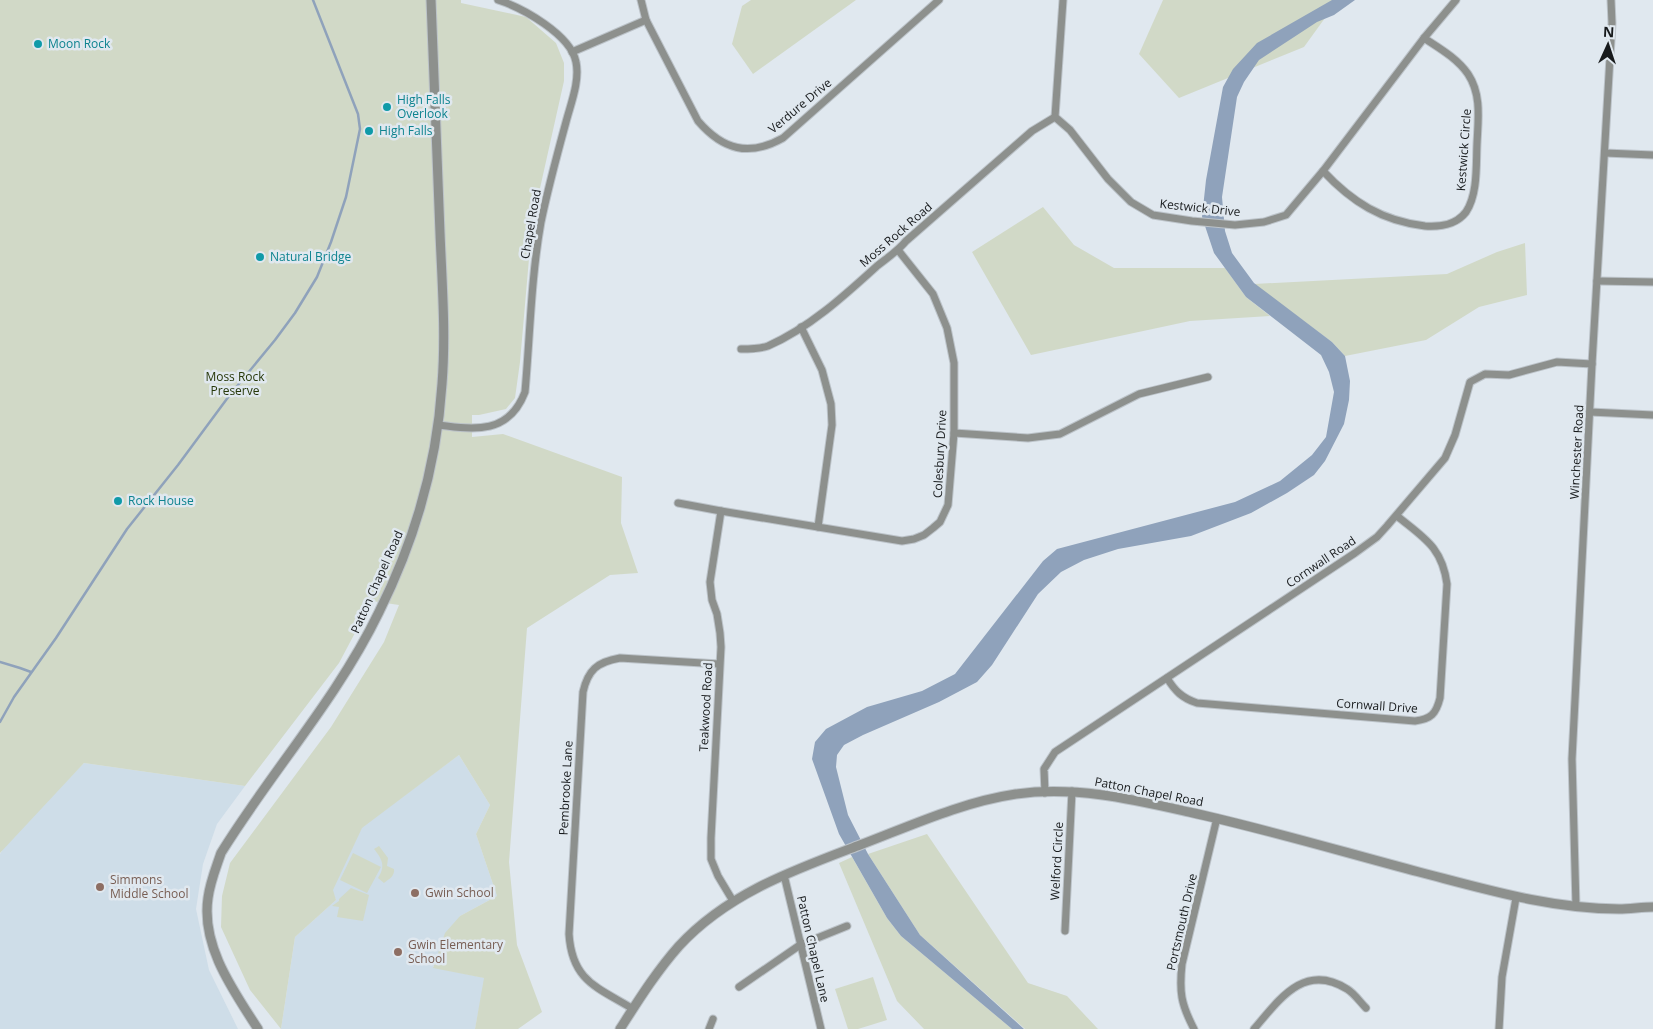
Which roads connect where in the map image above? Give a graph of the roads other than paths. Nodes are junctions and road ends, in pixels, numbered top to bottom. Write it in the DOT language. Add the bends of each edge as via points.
graph roads {
  1 [pos="431,0"];
  2 [pos="498,0"];
  3 [pos="641,0"];
  4 [pos="940,0"];
  5 [pos="1063,0"];
  6 [pos="1456,0"];
  7 [pos="1611,0"];
  8 [pos="646,20"];
  9 [pos="1424,38"];
  10 [pos="572,52"];
  11 [pos="1055,117"];
  12 [pos="1605,153"];
  13 [pos="1653,155"];
  14 [pos="1323,171"];
  15 [pos="898,250"];
  16 [pos="1597,281"];
  17 [pos="1653,282"];
  18 [pos="801,327"];
  19 [pos="741,349"];
  20 [pos="1592,364"];
  21 [pos="1208,378"];
  22 [pos="1590,412"];
  23 [pos="1653,415"];
  24 [pos="438,425"];
  25 [pos="954,433"];
  26 [pos="678,503"];
  27 [pos="721,512"];
  28 [pos="1397,516"];
  29 [pos="818,528"];
  30 [pos="720,664"];
  31 [pos="1167,678"];
  32 [pos="1072,791"];
  33 [pos="1045,792"];
  34 [pos="1217,818"];
  35 [pos="784,875"];
  36 [pos="1516,898"];
  37 [pos="733,901"];
  38 [pos="1576,906"];
  39 [pos="1653,906"];
  40 [pos="847,926"];
  41 [pos="1065,931"];
  42 [pos="800,945"];
  43 [pos="739,987"];
  44 [pos="633,1008"];
  45 [pos="1366,1008"];
  46 [pos="712,1019"];
  47 [pos="258,1029"];
  48 [pos="620,1029"];
  49 [pos="708,1029"];
  50 [pos="820,1029"];
  51 [pos="1194,1029"];
  52 [pos="1254,1029"];
  53 [pos="1499,1029"];
  1 -- 24 [label="street, Patton Chapel Road" via="443,312"];
  2 -- 10 [label="street" via="532,14 563,40"];
  3 -- 8 [label="street, Verdure Drive"];
  4 -- 8 [label="street, Verdure Drive" via="783,138 751,150 730,147 709,134 698,122"];
  5 -- 11 [label="street"];
  6 -- 9 [label="street, Kestwick Drive"];
  7 -- 12 [label="street, Winchester Road"];
  8 -- 10 [label="street"];
  9 -- 14 [label="street, Kestwick Drive"];
  9 -- 14 [label="street, Kestwick Circle" via="1458,62 1468,74 1479,106 1476,174 1466,211 1454,222 1438,227 1397,221 1362,204"];
  10 -- 24 [label="street, Chapel Road" via="576,61 576,85 541,223 520,406 502,423 466,428"];
  11 -- 14 [label="street, Kestwick Drive" via="1070,130 1108,180 1131,202 1153,215 1235,225 1264,222 1286,215"];
  11 -- 15 [label="street, Moss Rock Road" via="1032,131"];
  12 -- 13 [label="street"];
  12 -- 16 [label="street, Winchester Road"];
  15 -- 18 [label="street, Moss Rock Road"];
  15 -- 25 [label="street, Colesbury Drive" via="933,294 947,328 954,363"];
  16 -- 17 [label="street"];
  16 -- 20 [label="street, Winchester Road"];
  18 -- 19 [label="street, Moss Rock Road" via="767,346"];
  18 -- 29 [label="street" via="822,370 831,404 832,425"];
  20 -- 22 [label="street, Winchester Road"];
  20 -- 28 [label="street, Cornwall Road" via="1557,362 1509,375 1485,374 1470,382 1445,458"];
  21 -- 25 [label="street" via="1139,394 1060,434 1028,438"];
  22 -- 23 [label="street"];
  22 -- 38 [label="street, Winchester Road" via="1572,759"];
  24 -- 47 [label="street, Patton Chapel Road" via="410,541 379,612 352,662 230,837 211,881 208,918 216,954 226,978"];
  25 -- 29 [label="street, Colesbury Drive" via="948,505 940,522 924,535 902,541"];
  26 -- 27 [label="street, Colesbury Drive"];
  27 -- 29 [label="street, Colesbury Drive"];
  27 -- 30 [label="street, Teakwood Road" via="710,582 720,633"];
  28 -- 31 [label="street, Cornwall Road" via="1367,545"];
  28 -- 31 [label="street, Cornwall Drive" via="1433,546 1445,567 1447,584 1440,698 1433,716 1415,721 1197,703 1178,694"];
  30 -- 37 [label="street, Teakwood Road" via="711,859"];
  30 -- 44 [label="street, Pembrooke Lane" via="632,658 610,660 596,666 583,692 570,952 582,976"];
  31 -- 33 [label="street, Cornwall Road" via="1055,752 1044,769"];
  32 -- 33 [label="street, Patton Chapel Road"];
  32 -- 34 [label="street, Patton Chapel Road" via="1118,796"];
  32 -- 41 [label="street, Welford Circle"];
  33 -- 35 [label="street, Patton Chapel Road" via="981,800"];
  34 -- 36 [label="street, Patton Chapel Road"];
  34 -- 51 [label="street, Portsmouth Drive" via="1182,964 1180,989 1185,1012"];
  35 -- 37 [label="street, Patton Chapel Road"];
  35 -- 42 [label="street, Patton Chapel Lane"];
  36 -- 38 [label="street, Patton Chapel Road"];
  36 -- 53 [label="street" via="1502,977"];
  37 -- 44 [label="street, Patton Chapel Road" via="679,946"];
  38 -- 39 [label="street, Patton Chapel Road" via="1620,909"];
  40 -- 42 [label="street"];
  42 -- 43 [label="street"];
  42 -- 50 [label="street, Patton Chapel Lane"];
  44 -- 48 [label="street, Patton Chapel Road"];
  45 -- 52 [label="street" via="1347,989 1326,980 1312,979 1296,985"];
  46 -- 49 [label="street"];
}
